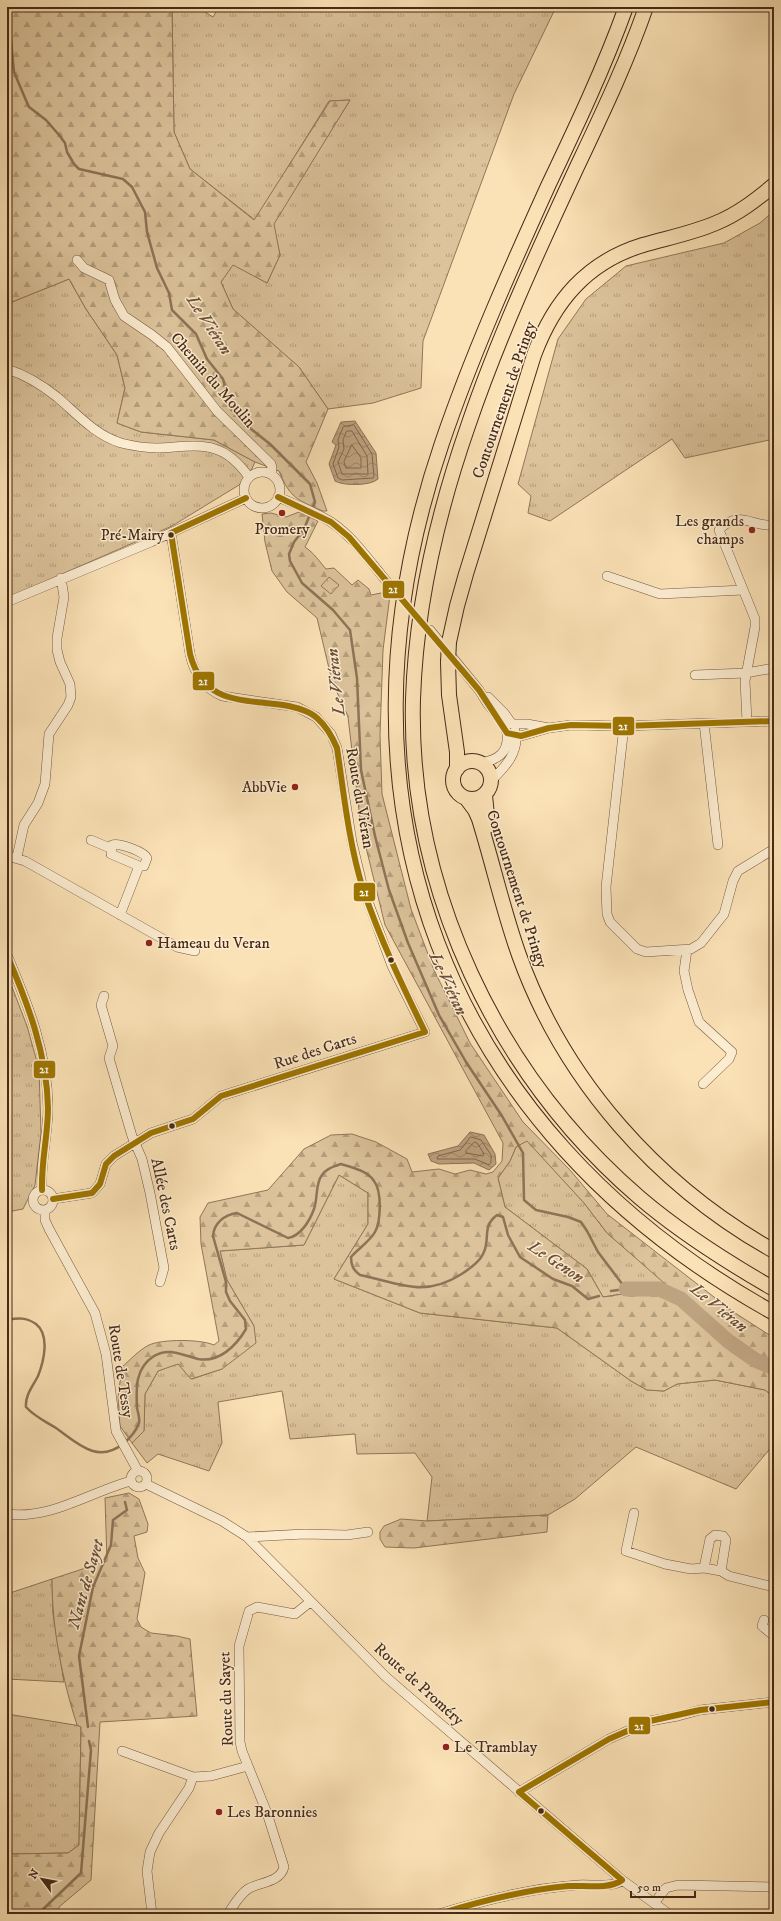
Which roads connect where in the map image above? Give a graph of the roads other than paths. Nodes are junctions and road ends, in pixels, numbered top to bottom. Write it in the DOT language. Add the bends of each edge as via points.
graph roads {
  1 [pos="626,7"];
  2 [pos="646,7"];
  3 [pos="774,185"];
  4 [pos="77,260"];
  5 [pos="7,369"];
  6 [pos="271,474"];
  7 [pos="249,477"];
  8 [pos="278,497"];
  9 [pos="246,498"];
  10 [pos="774,525"];
  11 [pos="171,533"];
  12 [pos="607,576"];
  13 [pos="61,578"];
  14 [pos="392,588"];
  15 [pos="743,590"];
  16 [pos="7,602"];
  17 [pos="430,630"];
  18 [pos="774,668"];
  19 [pos="746,673"];
  20 [pos="695,675"];
  21 [pos="479,690"];
  22 [pos="451,706"];
  23 [pos="747,721"];
  24 [pos="774,721"];
  25 [pos="704,723"];
  26 [pos="512,724"];
  27 [pos="624,726"];
  28 [pos="549,728"];
  29 [pos="511,734"];
  30 [pos="478,762"];
  31 [pos="457,768"];
  32 [pos="491,780"];
  33 [pos="485,795"];
  34 [pos="466,798"];
  35 [pos="92,840"];
  36 [pos="718,845"];
  37 [pos="110,848"];
  38 [pos="774,850"];
  39 [pos="7,856"];
  40 [pos="17,857"];
  41 [pos="139,866"];
  42 [pos="120,915"];
  43 [pos="687,950"];
  44 [pos="195,951"];
  45 [pos="7,955"];
  46 [pos="104,996"];
  47 [pos="425,1032"];
  48 [pos="703,1084"];
  49 [pos="135,1144"];
  50 [pos="42,1190"];
  51 [pos="53,1199"];
  52 [pos="45,1211"];
  53 [pos="774,1243"];
  54 [pos="774,1251"];
  55 [pos="160,1282"];
  56 [pos="774,1289"];
  57 [pos="774,1313"];
  58 [pos="138,1471"];
  59 [pos="131,1481"];
  60 [pos="146,1484"];
  61 [pos="634,1513"];
  62 [pos="7,1514"];
  63 [pos="368,1532"];
  64 [pos="247,1537"];
  65 [pos="704,1568"];
  66 [pos="721,1571"];
  67 [pos="774,1587"];
  68 [pos="310,1602"];
  69 [pos="764,1620"];
  70 [pos="774,1636"];
  71 [pos="774,1702"];
  72 [pos="122,1751"];
  73 [pos="248,1766"];
  74 [pos="192,1777"];
  75 [pos="519,1792"];
  76 [pos="622,1880"];
  77 [pos="774,1887"];
  78 [pos="655,1902"];
  79 [pos="152,1914"];
  80 [pos="228,1914"];
  81 [pos="439,1914"];
  82 [pos="669,1914"];
  1 -- 57 [label="highway" via="593,89 481,338 443,439 426,495 408,575 398,642 395,724 399,783 404,822 416,875 442,955 472,1018 508,1078 548,1131 614,1200 699,1267"];
  2 -- 56 [label="highway" via="606,105 496,351 468,425 446,495 427,576 418,631 413,701 416,770 425,832 442,899 482,996 522,1065 566,1124 640,1197 697,1241"];
  3 -- 22 [label="highway, Contournement de Pringy, bridge" via="748,206 719,222 633,249 603,264 578,283 557,307 544,330 532,362 464,581 449,642"];
  4 -- 6 [label="street, Chemin du Moulin" via="84,268 109,280 115,300 124,316 167,347 217,411 271,464"];
  5 -- 7 [label="street" via="22,374 47,389 86,424 107,437 146,448 214,448 241,467"];
  6 -- 7 [label="street" via="262,472"];
  6 -- 8 [label="street" via="278,484"];
  7 -- 9 [label="street" via="244,487"];
  8 -- 9 [label="street" via="270,505 259,507"];
  8 -- 14 [label="street" via="331,522 349,537"];
  9 -- 11 [label="street"];
  10 -- 15 [label="street" via="741,519 731,520 719,530"];
  11 -- 13 [label="street"];
  11 -- 47 [label="street, Route du Viéran" via="190,654 194,670 203,682 222,696 303,709 321,721 331,734 338,748 352,842 363,888 392,966"];
  12 -- 15 [label="street" via="660,594"];
  13 -- 16 [label="street"];
  13 -- 40 [label="street" via="64,597 57,650 70,684 71,697 68,706 49,734 44,784 38,803 24,825"];
  15 -- 19 [label="street" via="753,611 755,627"];
  17 -- 21 [label="street"];
  18 -- 19 [label="street"];
  19 -- 20 [label="street"];
  19 -- 23 [label="street"];
  21 -- 26 [label="street"];
  21 -- 29 [label="street"];
  22 -- 30 [label="highway, Contournement de Pringy" via="465,746"];
  22 -- 31 [label="highway, Contournement de Pringy"];
  23 -- 24 [label="street"];
  23 -- 25 [label="street"];
  25 -- 27 [label="street"];
  25 -- 36 [label="street"];
  26 -- 28 [label="street"];
  26 -- 29 [label="street"];
  27 -- 28 [label="street" via="571,725"];
  27 -- 43 [label="street" via="606,887 607,914 613,927 638,949 646,952"];
  28 -- 29 [label="street"];
  29 -- 30 [label="street" via="502,754 496,759"];
  29 -- 32 [label="street" via="515,750"];
  30 -- 31 [label="highway" via="465,762"];
  30 -- 32 [label="highway, Contournement de Pringy" via="488,770"];
  31 -- 34 [label="highway, Contournement de Pringy" via="453,778 454,786 460,795"];
  32 -- 33 [label="highway, Contournement de Pringy"];
  33 -- 34 [label="highway, Contournement de Pringy" via="477,799"];
  33 -- 53 [label="highway, Contournement de Pringy" via="487,822 518,933 540,988 574,1052 614,1109 661,1159 721,1210"];
  34 -- 54 [label="highway, Contournement de Pringy" via="479,819 507,921 532,987 554,1031 588,1086 632,1140 677,1184 725,1221"];
  35 -- 37 [label="street"];
  37 -- 41 [label="street" via="113,855"];
  37 -- 41 [label="street" via="117,843 146,855 146,864"];
  38 -- 43 [label="street" via="738,871 724,914 701,943"];
  39 -- 40 [label="street"];
  40 -- 42 [label="street"];
  41 -- 42 [label="street"];
  42 -- 44 [label="street" via="177,947"];
  43 -- 48 [label="street" via="684,971 699,1022 732,1052 729,1059"];
  45 -- 50 [label="street" via="32,1018 44,1062 48,1107"];
  46 -- 49 [label="street, Allée des Carts" via="101,1005 113,1046 109,1058"];
  47 -- 49 [label="street, Rue des Carts" via="228,1094 215,1100 193,1119 155,1131"];
  49 -- 51 [label="street, Rue des Carts" via="110,1160 104,1169 100,1184 92,1193"];
  49 -- 55 [label="street, Allée des Carts" via="142,1159 163,1261 164,1274"];
  50 -- 51 [label="street" via="48,1192"];
  50 -- 52 [label="street" via="35,1194 33,1200 35,1207"];
  51 -- 52 [label="street" via="51,1207"];
  52 -- 58 [label="street, Route de Tessy" via="49,1229 86,1294 98,1322 106,1354 112,1410 118,1437"];
  58 -- 59 [label="street" via="132,1474"];
  58 -- 60 [label="street" via="146,1474"];
  59 -- 60 [label="street" via="139,1488"];
  59 -- 62 [label="street" via="52,1510 26,1515"];
  60 -- 64 [label="street, Route de Proméry" via="222,1521"];
  61 -- 65 [label="street" via="626,1551 665,1564 691,1569"];
  63 -- 64 [label="street" via="347,1535"];
  64 -- 68 [label="street, Route de Proméry"];
  65 -- 66 [label="street"];
  65 -- 66 [label="street" via="710,1538 715,1534 723,1536 726,1540"];
  66 -- 67 [label="street" via="729,1576"];
  68 -- 73 [label="street, Route du Sayet" via="295,1614 257,1607 247,1614 240,1646 239,1698 240,1742"];
  68 -- 75 [label="street, Route de Proméry" via="386,1677"];
  69 -- 70 [label="street" via="762,1626"];
  71 -- 75 [label="street" via="700,1710 650,1721 609,1739"];
  72 -- 74 [label="street"];
  73 -- 74 [label="street" via="210,1776"];
  73 -- 80 [label="street, Route du Sayet" via="284,1864 278,1878 249,1889 240,1896"];
  74 -- 79 [label="street" via="189,1788 159,1833 150,1852 147,1871"];
  75 -- 76 [label="street, Route de Proméry"];
  76 -- 78 [label="street, Route de Proméry"];
  76 -- 81 [label="street" via="616,1885 579,1884 534,1890"];
  77 -- 78 [label="street" via="678,1885 666,1888"];
  78 -- 82 [label="street, Route de Proméry"];
}
